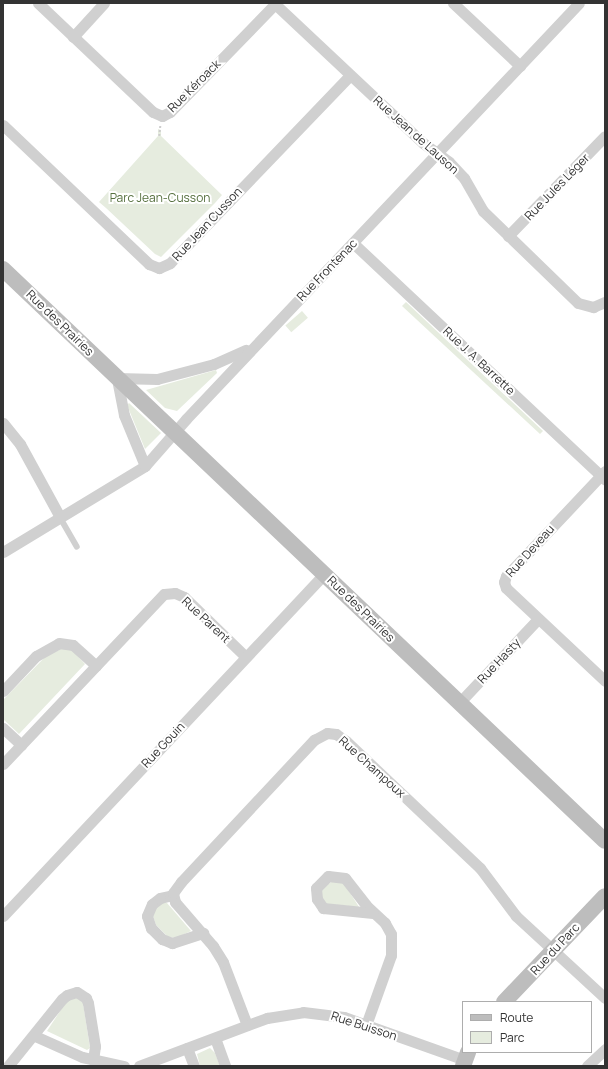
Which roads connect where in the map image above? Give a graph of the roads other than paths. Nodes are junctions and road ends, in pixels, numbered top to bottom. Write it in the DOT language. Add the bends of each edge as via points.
graph roads {
  1 [pos="38,3"];
  2 [pos="104,3"];
  3 [pos="454,3"];
  4 [pos="579,3"];
  5 [pos="276,4"];
  6 [pos="73,36"];
  7 [pos="520,66"];
  8 [pos="350,75"];
  9 [pos="3,125"];
  10 [pos="605,136"];
  11 [pos="436,153"];
  12 [pos="508,236"];
  13 [pos="353,243"];
  14 [pos="3,269"];
  15 [pos="605,302"];
  16 [pos="256,344"];
  17 [pos="117,378"];
  18 [pos="3,423"];
  19 [pos="174,432"];
  20 [pos="145,466"];
  21 [pos="603,475"];
  22 [pos="60,518"];
  23 [pos="77,546"];
  24 [pos="3,552"];
  25 [pos="324,574"];
  26 [pos="538,618"];
  27 [pos="246,657"];
  28 [pos="96,666"];
  29 [pos="605,681"];
  30 [pos="3,691"];
  31 [pos="459,703"];
  32 [pos="3,728"];
  33 [pos="21,745"];
  34 [pos="3,764"];
  35 [pos="603,834"];
  36 [pos="173,895"];
  37 [pos="605,896"];
  38 [pos="373,913"];
  39 [pos="3,916"];
  40 [pos="203,933"];
  41 [pos="552,951"];
  42 [pos="605,998"];
  43 [pos="505,1001"];
  44 [pos="247,1025"];
  45 [pos="366,1025"];
  46 [pos="35,1036"];
  47 [pos="215,1038"];
  48 [pos="187,1048"];
  49 [pos="605,1049"];
  50 [pos="465,1059"];
  51 [pos="93,1060"];
  52 [pos="8,1066"];
  53 [pos="124,1066"];
  54 [pos="139,1066"];
  55 [pos="194,1066"];
  56 [pos="225,1066"];
  57 [pos="587,1066"];
  1 -- 6 [label="street, Rue Kéroack"];
  2 -- 6 [label="street"];
  3 -- 7 [label="street"];
  4 -- 7 [label="street, Rue Frontenac"];
  5 -- 6 [label="street, Rue Kéroack" via="170,112 162,116 152,112"];
  5 -- 8 [label="street, Rue Jean de Lauson"];
  7 -- 11 [label="street, Rue Frontenac"];
  8 -- 9 [label="street, Rue Jean Cusson" via="170,263 159,268 149,264"];
  8 -- 11 [label="street, Rue Jean de Lauson"];
  10 -- 12 [label="street, Rue Jules Léger"];
  11 -- 12 [label="street, Rue Jean de Lauson" via="458,171 483,211"];
  11 -- 13 [label="street, Rue Frontenac"];
  12 -- 15 [label="street, Rue Jean de Lauson" via="580,305 593,307"];
  13 -- 16 [label="street, Rue Frontenac"];
  13 -- 21 [label="street, Rue J. A. Barrette"];
  14 -- 17 [label="main road, Rue des Prairies"];
  16 -- 17 [label="street" via="226,360 158,380"];
  16 -- 19 [label="street, Rue Frontenac"];
  17 -- 19 [label="main road, Rue des Prairies"];
  17 -- 20 [label="street" via="124,415"];
  18 -- 22 [label="street" via="20,444"];
  19 -- 20 [label="street, Rue Frontenac"];
  19 -- 25 [label="main road, Rue des Prairies"];
  20 -- 22 [label="street, Rue Frontenac"];
  21 -- 26 [label="street, Rue Deveau" via="505,579 506,588"];
  22 -- 23 [label="lane"];
  22 -- 24 [label="street, Rue Frontenac"];
  25 -- 27 [label="street, Rue Gouin"];
  25 -- 31 [label="main road, Rue des Prairies"];
  26 -- 29 [label="street, Rue Deveau"];
  26 -- 31 [label="street, Rue Hasty"];
  27 -- 28 [label="street, Rue Parent" via="184,598 168,593 158,600"];
  27 -- 39 [label="street, Rue Gouin"];
  28 -- 30 [label="street" via="73,645 59,643 36,656"];
  28 -- 33 [label="street, Rue Parent"];
  31 -- 35 [label="main road, Rue des Prairies"];
  32 -- 33 [label="street"];
  33 -- 34 [label="street, Rue Parent"];
  36 -- 40 [label="street"];
  36 -- 40 [label="street" via="160,898 152,904 147,916 151,928 162,939 172,943"];
  36 -- 41 [label="street, Rue Champoux" via="181,882 314,740 321,734 330,733 346,741 480,868 516,916"];
  37 -- 41 [label="main road, Rue du Parc"];
  38 -- 38 [label="street" via="345,878 328,876 316,888 316,899 324,908"];
  38 -- 45 [label="street" via="388,928 392,947"];
  40 -- 44 [label="street" via="223,962"];
  41 -- 42 [label="street"];
  41 -- 43 [label="main road, Rue du Parc"];
  44 -- 45 [label="street, Rue Buisson" via="278,1015 303,1012 330,1014"];
  44 -- 47 [label="street, Rue Buisson"];
  45 -- 50 [label="street, Rue Buisson"];
  46 -- 51 [label="street"];
  46 -- 51 [label="street" via="67,995 82,994 90,1010 95,1048"];
  46 -- 52 [label="street"];
  47 -- 48 [label="street, Rue Buisson"];
  47 -- 56 [label="street"];
  48 -- 54 [label="street, Rue Buisson"];
  48 -- 55 [label="street"];
  49 -- 57 [label="street"];
  51 -- 53 [label="street"];
}
